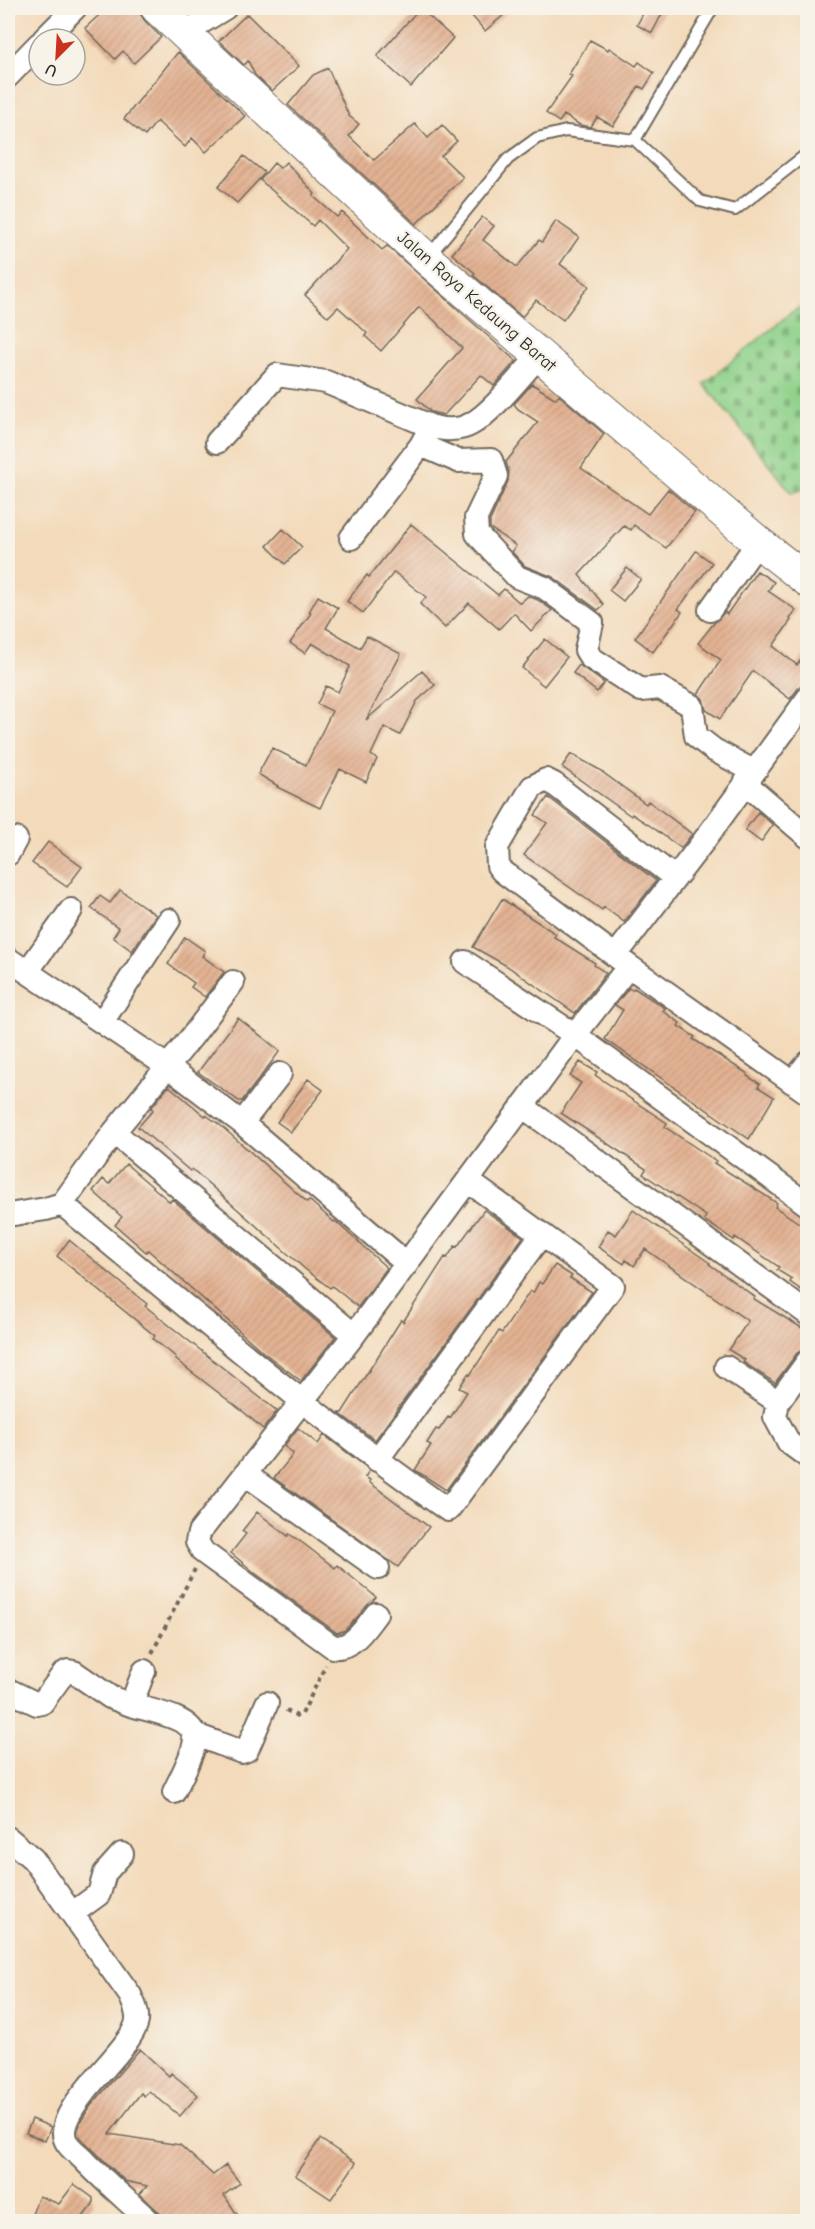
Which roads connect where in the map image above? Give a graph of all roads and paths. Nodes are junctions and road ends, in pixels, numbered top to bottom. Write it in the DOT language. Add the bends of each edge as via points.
graph roads {
  1 [pos="75,8"];
  2 [pos="157,8"];
  3 [pos="225,8"];
  4 [pos="713,8"];
  5 [pos="56,27"];
  6 [pos="184,33"];
  7 [pos="27,56"];
  8 [pos="8,76"];
  9 [pos="635,140"];
  10 [pos="807,153"];
  11 [pos="427,259"];
  12 [pos="538,356"];
  13 [pos="426,436"];
  14 [pos="217,442"];
  15 [pos="351,538"];
  16 [pos="758,542"];
  17 [pos="807,581"];
  18 [pos="710,610"];
  19 [pos="807,698"];
  20 [pos="749,777"];
  21 [pos="807,837"];
  22 [pos="675,878"];
  23 [pos="71,910"];
  24 [pos="169,920"];
  25 [pos="8,959"];
  26 [pos="622,961"];
  27 [pos="465,962"];
  28 [pos="27,972"];
  29 [pos="232,982"];
  30 [pos="102,1022"];
  31 [pos="575,1035"];
  32 [pos="807,1063"];
  33 [pos="167,1066"];
  34 [pos="280,1074"];
  35 [pos="800,1087"];
  36 [pos="522,1106"];
  37 [pos="242,1123"];
  38 [pos="114,1132"];
  39 [pos="468,1181"];
  40 [pos="62,1204"];
  41 [pos="807,1205"];
  42 [pos="8,1215"];
  43 [pos="541,1235"];
  44 [pos="407,1264"];
  45 [pos="807,1314"];
  46 [pos="354,1335"];
  47 [pos="807,1361"];
  48 [pos="726,1367"];
  49 [pos="302,1401"];
  50 [pos="778,1402"];
  51 [pos="807,1457"];
  52 [pos="377,1460"];
  53 [pos="245,1474"];
  54 [pos="204,1552"];
  55 [pos="378,1568"];
  56 [pos="376,1614"];
  57 [pos="333,1647"];
  58 [pos="144,1671"];
  59 [pos="8,1690"];
  60 [pos="267,1703"];
  61 [pos="131,1705"];
  62 [pos="193,1734"];
  63 [pos="174,1792"];
  64 [pos="8,1838"];
  65 [pos="123,1854"];
  66 [pos="73,1913"];
  67 [pos="150,2222"];
  1 -- 5 [label="street"];
  2 -- 6 [label="street, Jalan Raya Kedaung Barat"];
  3 -- 6 [label="street"];
  4 -- 9 [label="lane"];
  6 -- 11 [label="street, Jalan Raya Kedaung Barat"];
  7 -- 8 [label="street"];
  9 -- 10 [label="lane" via="700,201 735,210"];
  9 -- 11 [label="lane" via="566,131 537,138 508,159"];
  11 -- 12 [label="street, Jalan Raya Kedaung Barat"];
  12 -- 13 [label="street" via="495,404 471,424"];
  12 -- 16 [label="street, Jalan Raya Kedaung Barat"];
  13 -- 14 [label="street" via="326,382 277,375"];
  13 -- 15 [label="street"];
  13 -- 20 [label="street" via="458,461 491,460 496,476 476,518 477,534 517,577 545,588 592,623 586,650 591,658 641,690 660,688 692,706 696,736"];
  16 -- 17 [label="street, Jalan Raya Kedaung Barat"];
  16 -- 18 [label="street"];
  19 -- 20 [label="street"];
  20 -- 21 [label="street"];
  20 -- 22 [label="street"];
  22 -- 26 [label="street"];
  22 -- 26 [label="street" via="554,784 546,780 532,787 497,847 498,866"];
  23 -- 28 [label="street"];
  24 -- 30 [label="street"];
  25 -- 28 [label="street"];
  26 -- 31 [label="street"];
  26 -- 35 [label="street"];
  27 -- 31 [label="street"];
  28 -- 30 [label="street"];
  29 -- 33 [label="street"];
  30 -- 33 [label="street"];
  31 -- 36 [label="street"];
  31 -- 41 [label="street"];
  32 -- 35 [label="street"];
  33 -- 37 [label="street"];
  33 -- 38 [label="street"];
  34 -- 37 [label="street"];
  36 -- 39 [label="street"];
  36 -- 45 [label="street"];
  37 -- 44 [label="street"];
  38 -- 40 [label="street"];
  38 -- 46 [label="street"];
  39 -- 43 [label="street"];
  39 -- 44 [label="street"];
  40 -- 42 [label="street"];
  40 -- 49 [label="street"];
  43 -- 52 [label="street"];
  43 -- 52 [label="street" via="613,1286 448,1510"];
  44 -- 46 [label="street"];
  46 -- 49 [label="street"];
  47 -- 50 [label="street"];
  48 -- 50 [label="street"];
  49 -- 52 [label="street"];
  49 -- 53 [label="street"];
  50 -- 51 [label="street" via="775,1417 789,1443"];
  53 -- 54 [label="street" via="199,1533 197,1542"];
  53 -- 55 [label="street"];
  54 -- 57 [label="street"];
  54 -- 58 [label="path"];
  56 -- 57 [label="street" via="352,1641 344,1647"];
  57 -- 60 [label="path" via="302,1714 297,1716"];
  58 -- 61 [label="street"];
  59 -- 61 [label="street" via="42,1703 68,1671"];
  60 -- 62 [label="street" via="247,1750 242,1752"];
  61 -- 62 [label="street" via="182,1721"];
  62 -- 63 [label="street" via="192,1750"];
  64 -- 66 [label="street" via="33,1859"];
  65 -- 66 [label="street" via="105,1873 99,1894"];
  66 -- 67 [label="street" via="130,1995 137,2009 137,2023 67,2117 66,2142"];
}
